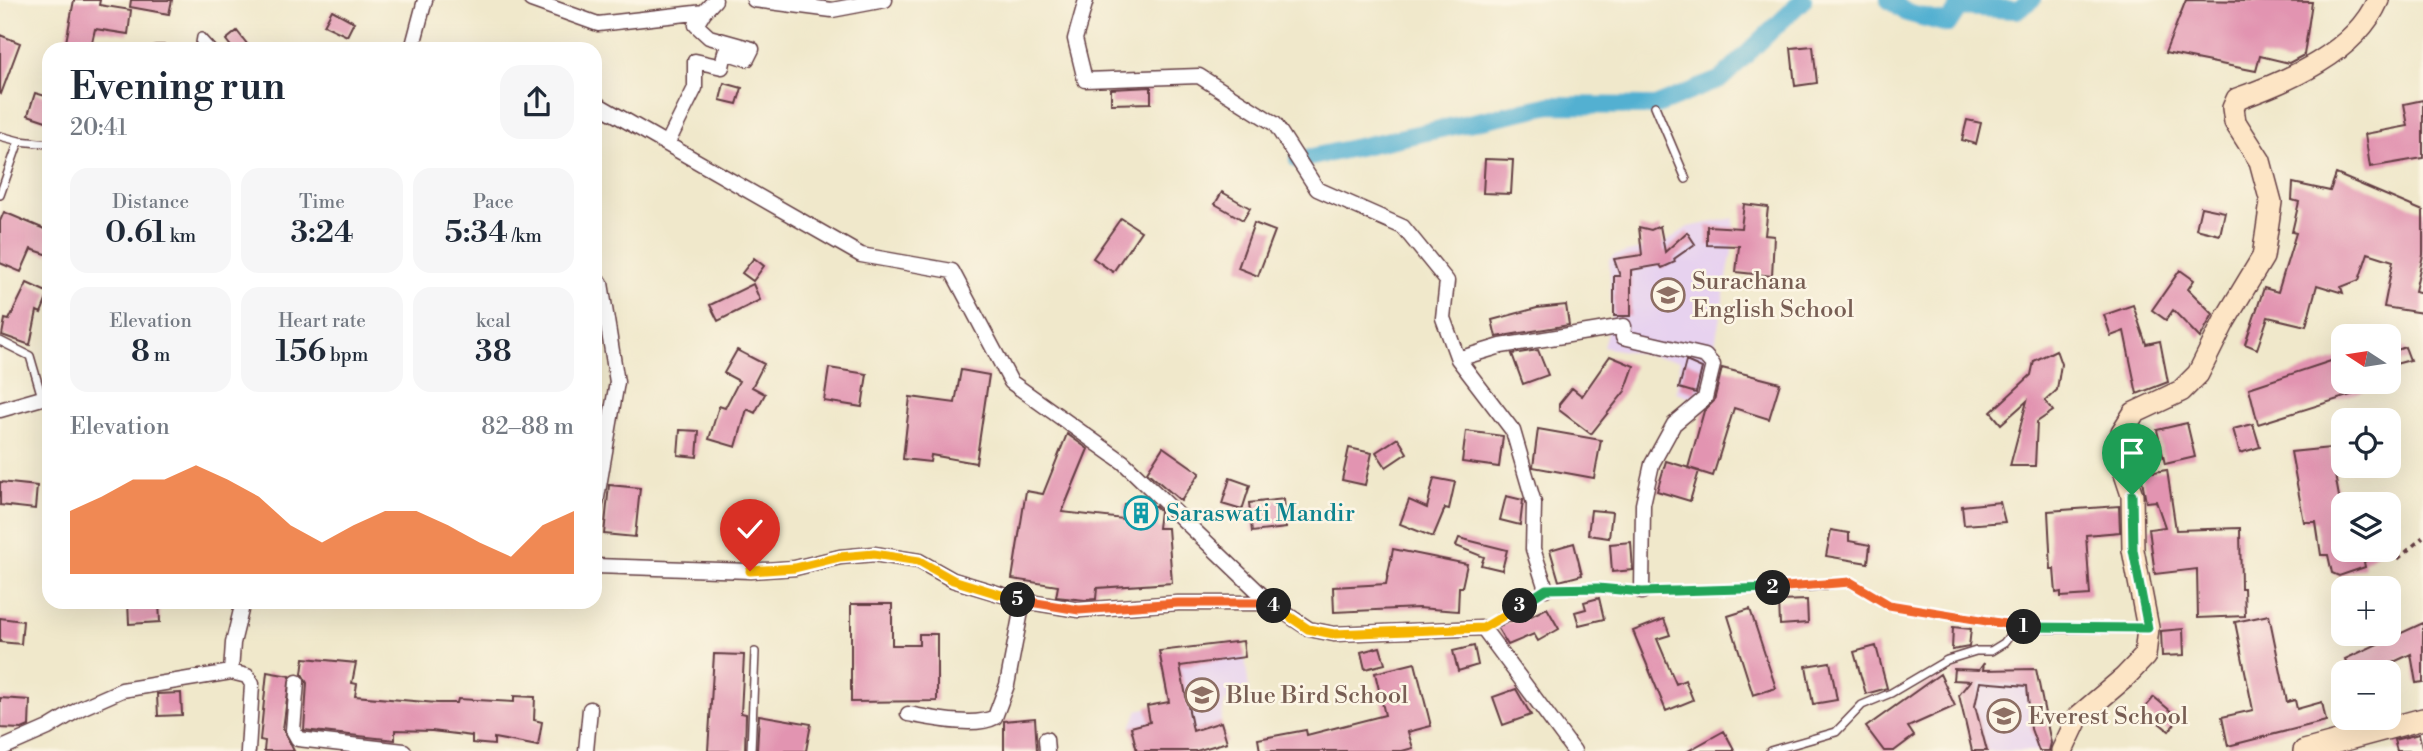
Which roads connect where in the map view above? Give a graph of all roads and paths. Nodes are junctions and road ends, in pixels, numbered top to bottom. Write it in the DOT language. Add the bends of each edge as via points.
graph roads {
  1 [pos="425,0"];
  2 [pos="531,0"];
  3 [pos="715,0"];
  4 [pos="754,0"];
  5 [pos="885,0"];
  6 [pos="1086,0"];
  7 [pos="2378,0"];
  8 [pos="704,12"];
  9 [pos="414,42"];
  10 [pos="1655,106"];
  11 [pos="602,107"];
  12 [pos="0,136"];
  13 [pos="19,141"];
  14 [pos="668,142"];
  15 [pos="42,143"];
  16 [pos="1686,179"];
  17 [pos="0,195"];
  18 [pos="602,289"];
  19 [pos="0,341"];
  20 [pos="1458,359"];
  21 [pos="42,386"];
  22 [pos="42,397"];
  23 [pos="0,410"];
  24 [pos="602,470"];
  25 [pos="2423,537"];
  26 [pos="2401,556"];
  27 [pos="602,566"];
  28 [pos="1546,589"];
  29 [pos="1642,592"];
  30 [pos="1023,601"];
  31 [pos="1270,603"];
  32 [pos="241,609"];
  33 [pos="2017,626"];
  34 [pos="1483,628"];
  35 [pos="2148,628"];
  36 [pos="755,652"];
  37 [pos="231,672"];
  38 [pos="297,682"];
  39 [pos="590,709"];
  40 [pos="908,714"];
  41 [pos="2423,719"];
  42 [pos="0,750"];
  43 [pos="248,751"];
  44 [pos="404,751"];
  45 [pos="586,751"];
  46 [pos="751,751"];
  47 [pos="1574,751"];
  48 [pos="1770,751"];
  49 [pos="2062,751"];
  50 [pos="2304,751"];
  1 -- 9 [label="street"];
  2 -- 8 [label="street" via="598,23"];
  3 -- 8 [label="street"];
  4 -- 5 [label="street" via="832,10"];
  6 -- 20 [label="street" via="1076,39 1085,80 1199,76 1275,124 1317,189 1403,227 1447,281 1443,318"];
  7 -- 35 [label="street" via="2361,27 2328,55 2284,83 2238,99 2232,108 2235,122 2260,160 2272,202 2263,257 2198,374 2181,391 2134,413 2117,450 2132,495 2133,550"];
  8 -- 14 [label="street" via="696,25 709,37 752,49 747,59 725,52 722,67 695,61 695,88"];
  10 -- 16 [label="lane"];
  11 -- 14 [label="street"];
  12 -- 13 [label="lane"];
  13 -- 15 [label="lane"];
  13 -- 17 [label="lane"];
  14 -- 31 [label="street" via="861,255 952,271 1011,382 1123,461"];
  18 -- 24 [label="street" via="618,382"];
  19 -- 21 [label="lane" via="30,356"];
  20 -- 28 [label="street" via="1513,431 1534,503 1533,549"];
  20 -- 29 [label="street" via="1501,346 1624,326 1623,337 1705,356 1713,365 1705,398 1674,424 1652,464 1643,504"];
  22 -- 23 [label="street"];
  25 -- 26 [label="path"];
  27 -- 30 [label="street" via="750,571 874,554 919,561 953,580"];
  28 -- 29 [label="lane"];
  28 -- 34 [label="lane"];
  29 -- 33 [label="lane" via="1850,582 1889,605"];
  30 -- 31 [label="street" via="1079,610"];
  30 -- 40 [label="street" via="1007,685 995,716 987,721"];
  31 -- 34 [label="street" via="1308,629 1334,634"];
  32 -- 37 [label="street"];
  33 -- 35 [label="lane"];
  33 -- 48 [label="lane" via="1991,651 1947,660 1862,705 1836,732"];
  34 -- 47 [label="street"];
  35 -- 49 [label="street" via="2145,656 2078,718"];
  36 -- 46 [label="lane"];
  37 -- 42 [label="street" via="122,690"];
  37 -- 43 [label="street" via="247,676 252,684"];
  38 -- 44 [label="street" via="293,730 298,739"];
  39 -- 45 [label="street"];
  41 -- 50 [label="street"];
}
